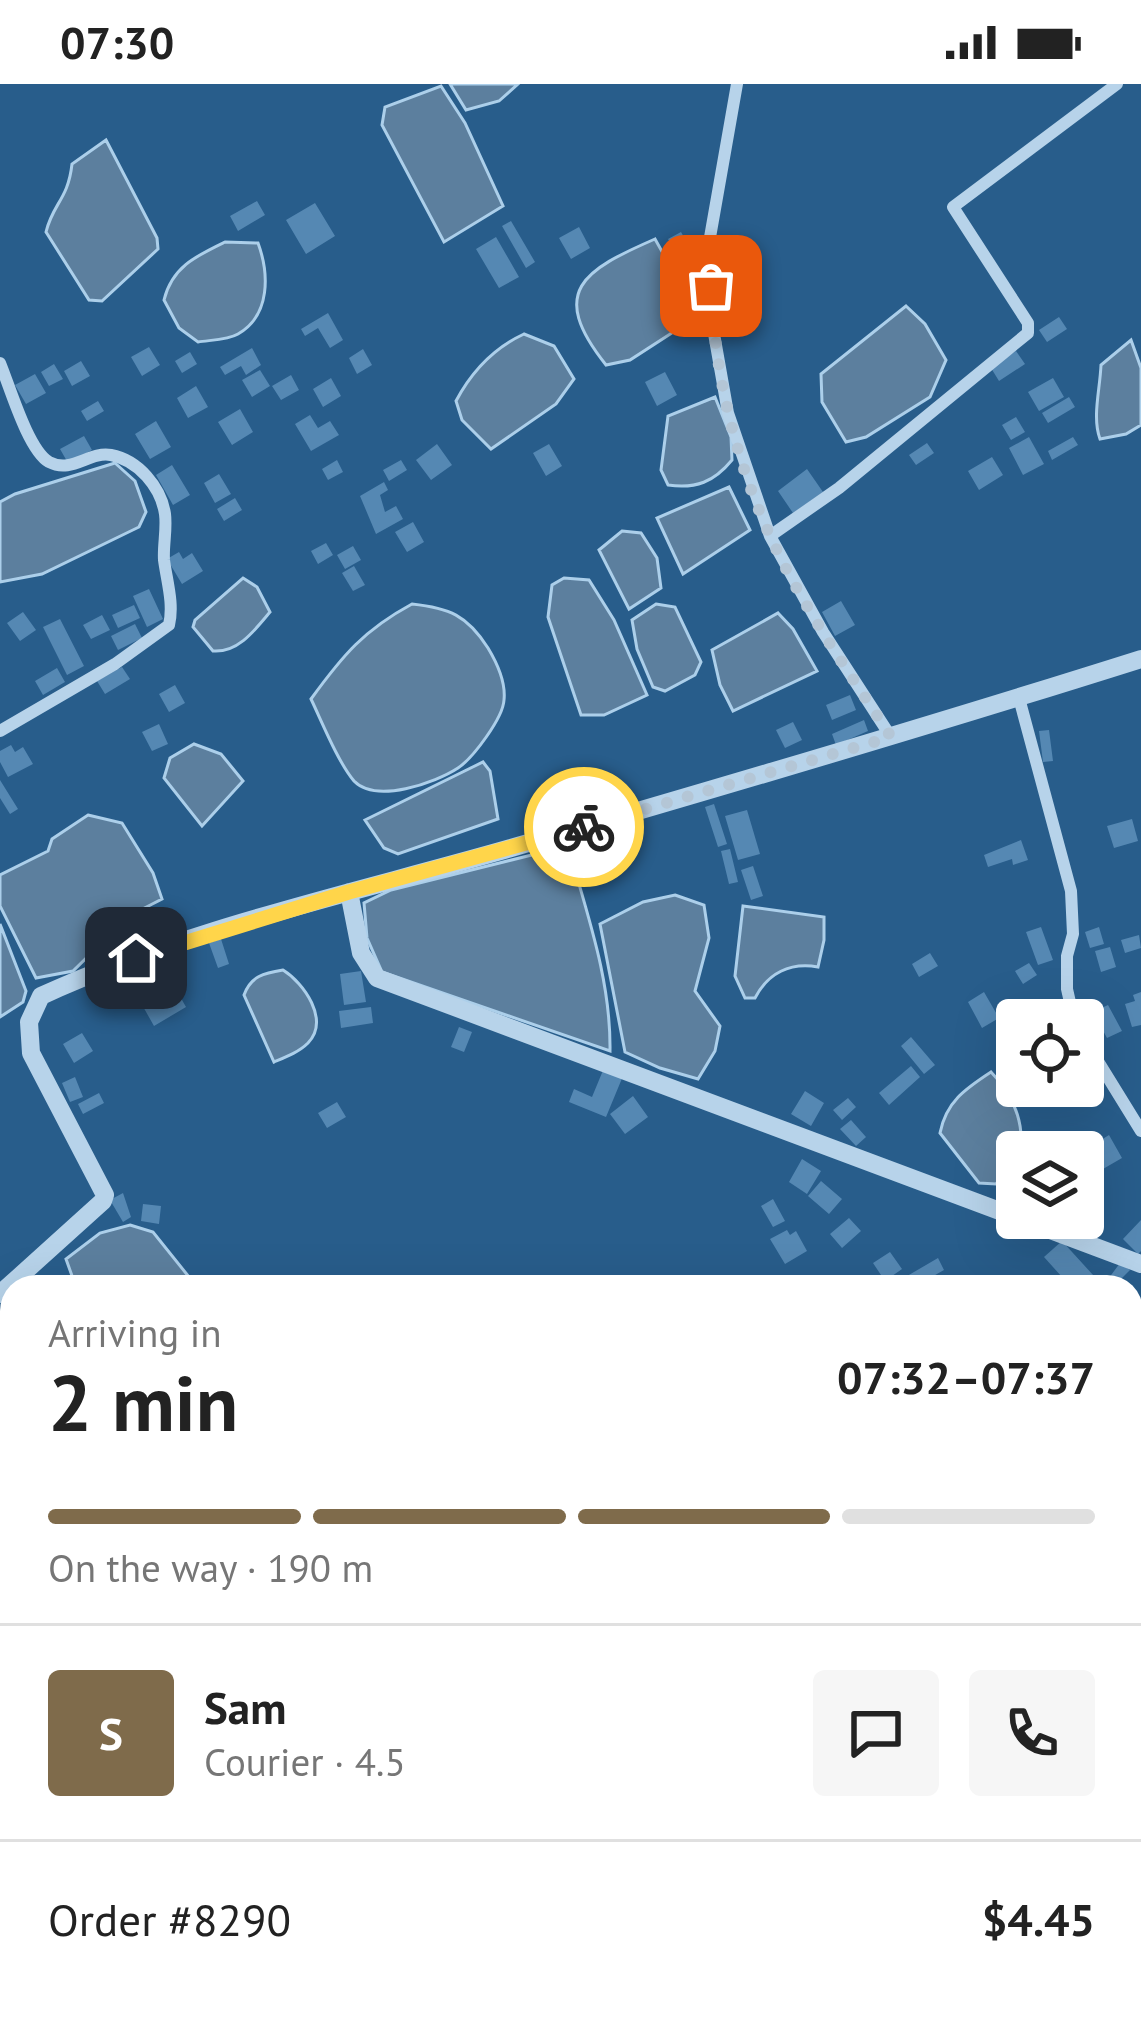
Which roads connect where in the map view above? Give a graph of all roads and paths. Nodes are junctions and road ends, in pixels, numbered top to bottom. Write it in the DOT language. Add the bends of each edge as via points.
graph roads {
  1 [pos="737,84"];
  2 [pos="1117,84"];
  3 [pos="0,363"];
  4 [pos="770,536"];
  5 [pos="1141,659"];
  6 [pos="1019,698"];
  7 [pos="0,730"];
  8 [pos="891,737"];
  9 [pos="349,892"];
  10 [pos="1069,999"];
  11 [pos="1104,1071"];
  12 [pos="1141,1131"];
  13 [pos="1141,1264"];
  14 [pos="21,1275"];
  1 -- 4 [label="street" via="709,243 712,328 728,413"];
  2 -- 4 [label="street" via="953,207 1028,333"];
  3 -- 7 [label="street" via="37,452 49,462 65,467 105,453 142,470 165,511 171,610 170,625 115,664"];
  4 -- 8 [label="street"];
  5 -- 6 [label="street"];
  6 -- 8 [label="street"];
  6 -- 10 [label="street" via="1071,891"];
  8 -- 9 [label="street"];
  9 -- 13 [label="street" via="361,953 377,978"];
  9 -- 14 [label="street" via="40,996 29,1022 31,1053 105,1195"];
  11 -- 12 [label="street"];
}
